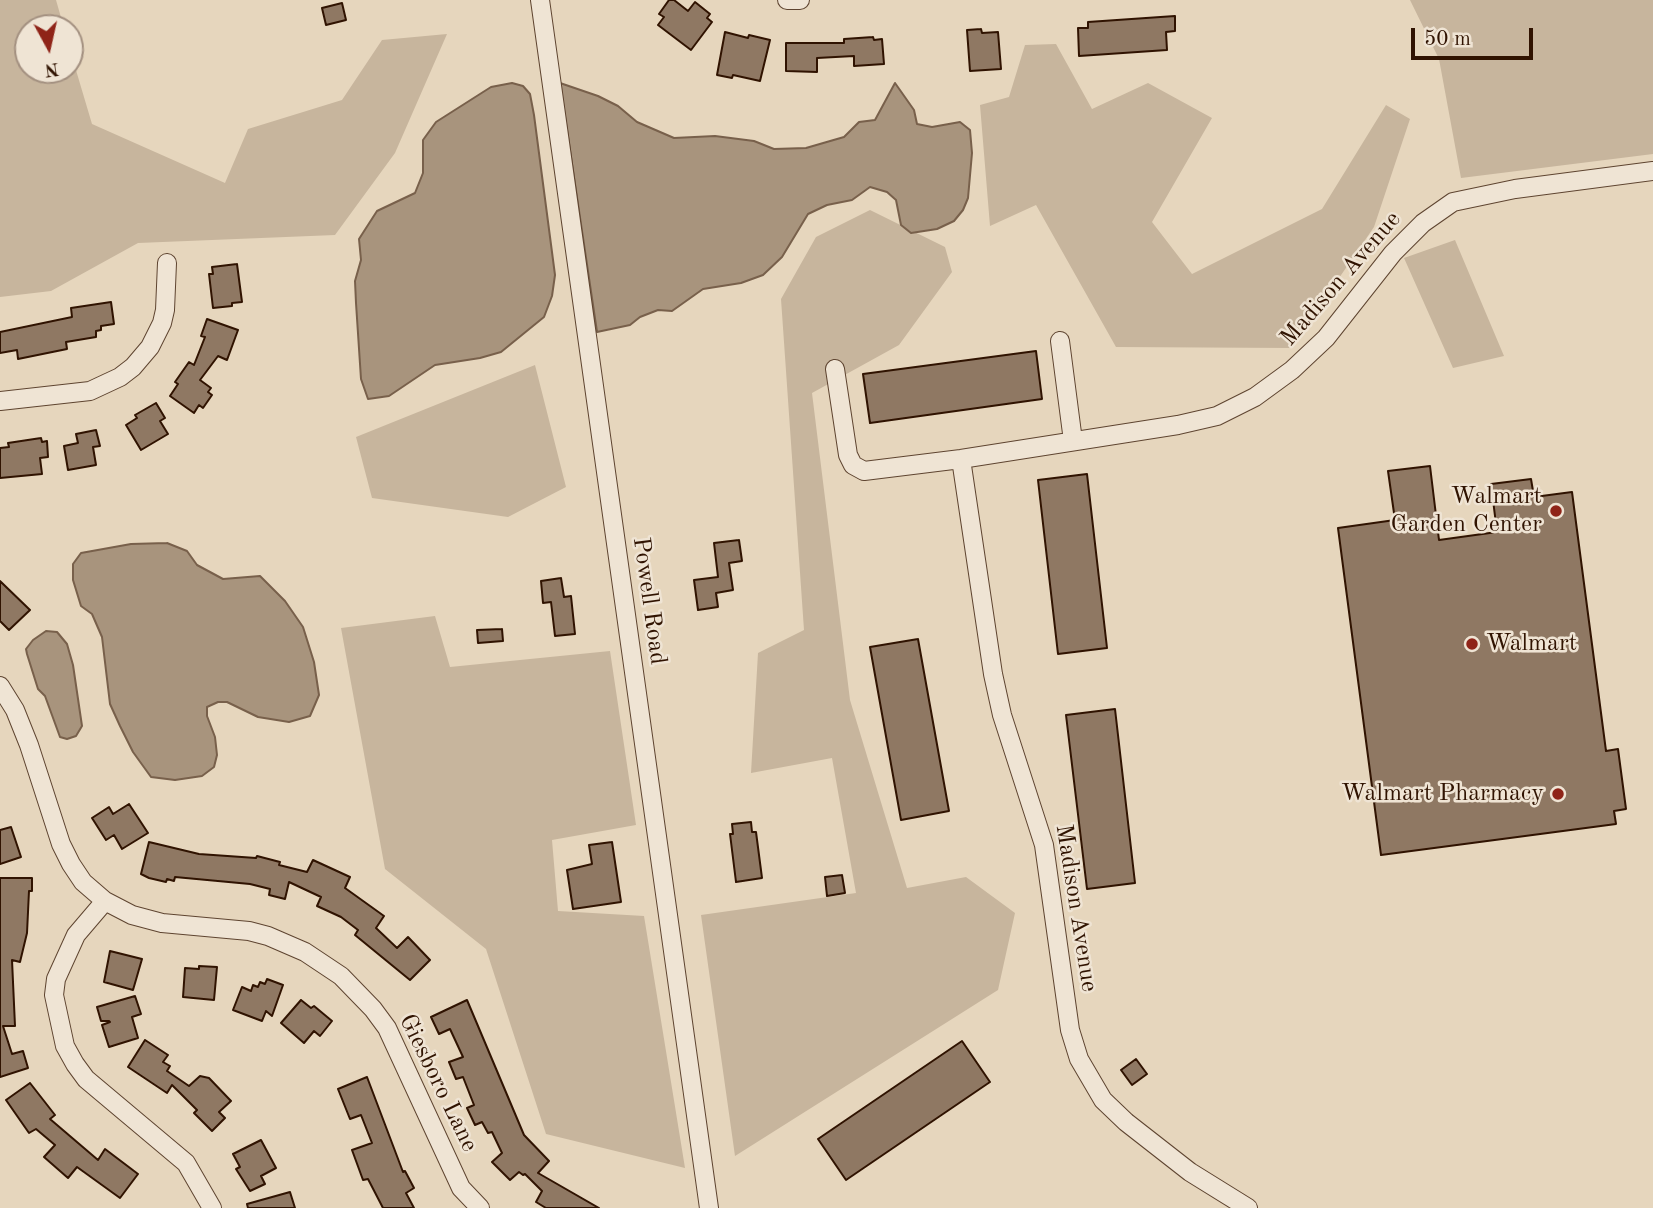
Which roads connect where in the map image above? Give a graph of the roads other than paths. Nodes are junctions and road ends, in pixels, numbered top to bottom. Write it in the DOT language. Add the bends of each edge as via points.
graph roads {
  1 [pos="540,0"];
  2 [pos="787,0"];
  3 [pos="800,0"];
  4 [pos="1653,171"];
  5 [pos="167,263"];
  6 [pos="1060,341"];
  7 [pos="835,369"];
  8 [pos="0,401"];
  9 [pos="1073,441"];
  10 [pos="961,459"];
  11 [pos="0,686"];
  12 [pos="105,901"];
  13 [pos="212,1208"];
  14 [pos="480,1208"];
  15 [pos="709,1208"];
  16 [pos="1248,1208"];
  1 -- 15 [label="street, Powell Road"];
  2 -- 3 [label="street"];
  4 -- 9 [label="street, Madison Avenue" via="1453,202 1392,253 1326,338 1255,397 1217,416"];
  5 -- 8 [label="street" via="162,323 133,367 90,391"];
  6 -- 9 [label="street"];
  7 -- 10 [label="street, Madison Avenue" via="848,455 858,468 870,472"];
  9 -- 10 [label="street, Madison Avenue"];
  10 -- 16 [label="street, Madison Avenue" via="995,684 1044,845 1070,1030 1079,1059 1098,1093 1126,1122 1190,1172"];
  11 -- 12 [label="street, Giesboro Lane" via="29,745 66,854 83,881"];
  12 -- 13 [label="street" via="76,935 56,979 54,995 65,1046 86,1079 186,1163"];
  12 -- 14 [label="street, Giesboro Lane" via="152,921 268,936 305,952 341,976 387,1028 461,1188"];
}
